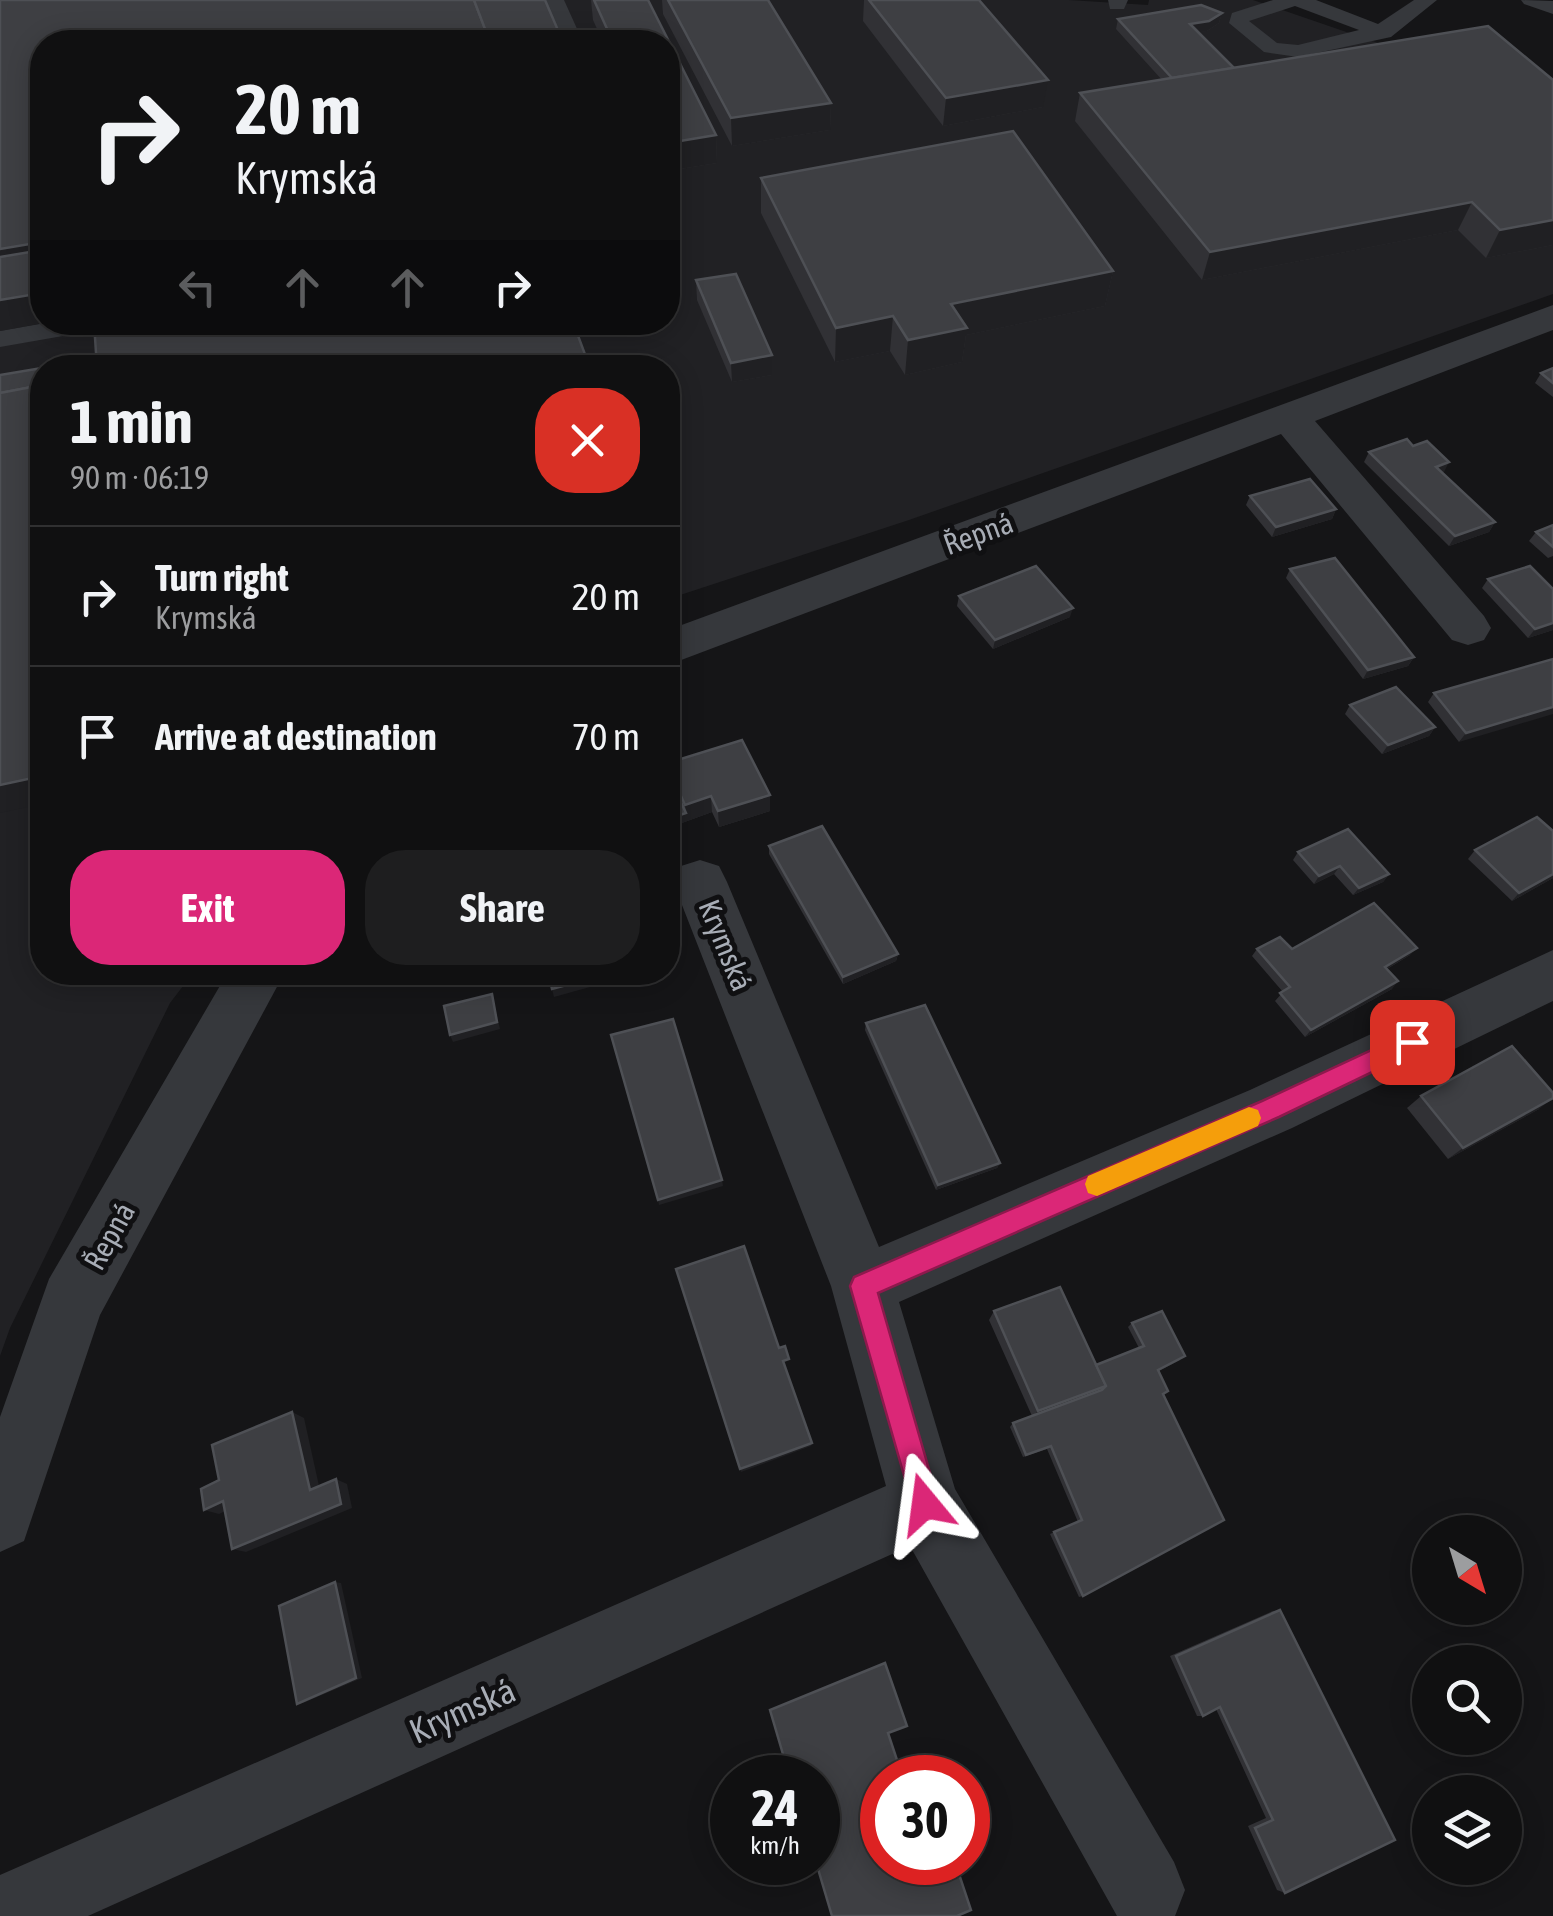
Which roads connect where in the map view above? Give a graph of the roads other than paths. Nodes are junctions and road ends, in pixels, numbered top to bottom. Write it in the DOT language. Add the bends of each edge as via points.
graph roads {
  1 [pos="554,0"];
  2 [pos="1296,0"];
  3 [pos="1396,0"];
  4 [pos="1531,0"];
  5 [pos="1422,4"];
  6 [pos="1553,8"];
  7 [pos="568,30"];
  8 [pos="1381,31"];
  9 [pos="1404,41"];
  10 [pos="1553,318"];
  11 [pos="30,334"];
  12 [pos="0,339"];
  13 [pos="1288,417"];
  14 [pos="1468,628"];
  15 [pos="680,644"];
  16 [pos="700,882"];
  17 [pos="1553,974"];
  18 [pos="251,985"];
  19 [pos="863,1286"];
  20 [pos="925,1504"];
  21 [pos="0,1517"];
  22 [pos="1146,1890"];
  23 [pos="0,1916"];
  1 -- 7 [label="lane"];
  2 -- 8 [label="lane"];
  2 -- 8 [label="lane" via="1250,12 1239,22 1271,48 1289,52"];
  3 -- 5 [label="lane"];
  4 -- 6 [label="lane"];
  5 -- 8 [label="lane"];
  8 -- 9 [label="lane"];
  10 -- 13 [label="street, Řepná"];
  11 -- 12 [label="lane"];
  13 -- 14 [label="street"];
  13 -- 15 [label="street, Řepná"];
  16 -- 19 [label="street, Krymská"];
  17 -- 19 [label="street" via="1271,1109"];
  18 -- 21 [label="street, Řepná" via="72,1302"];
  19 -- 20 [label="street, Krymská"];
  20 -- 22 [label="street, Krymská"];
  20 -- 23 [label="street, Krymská"];
}
